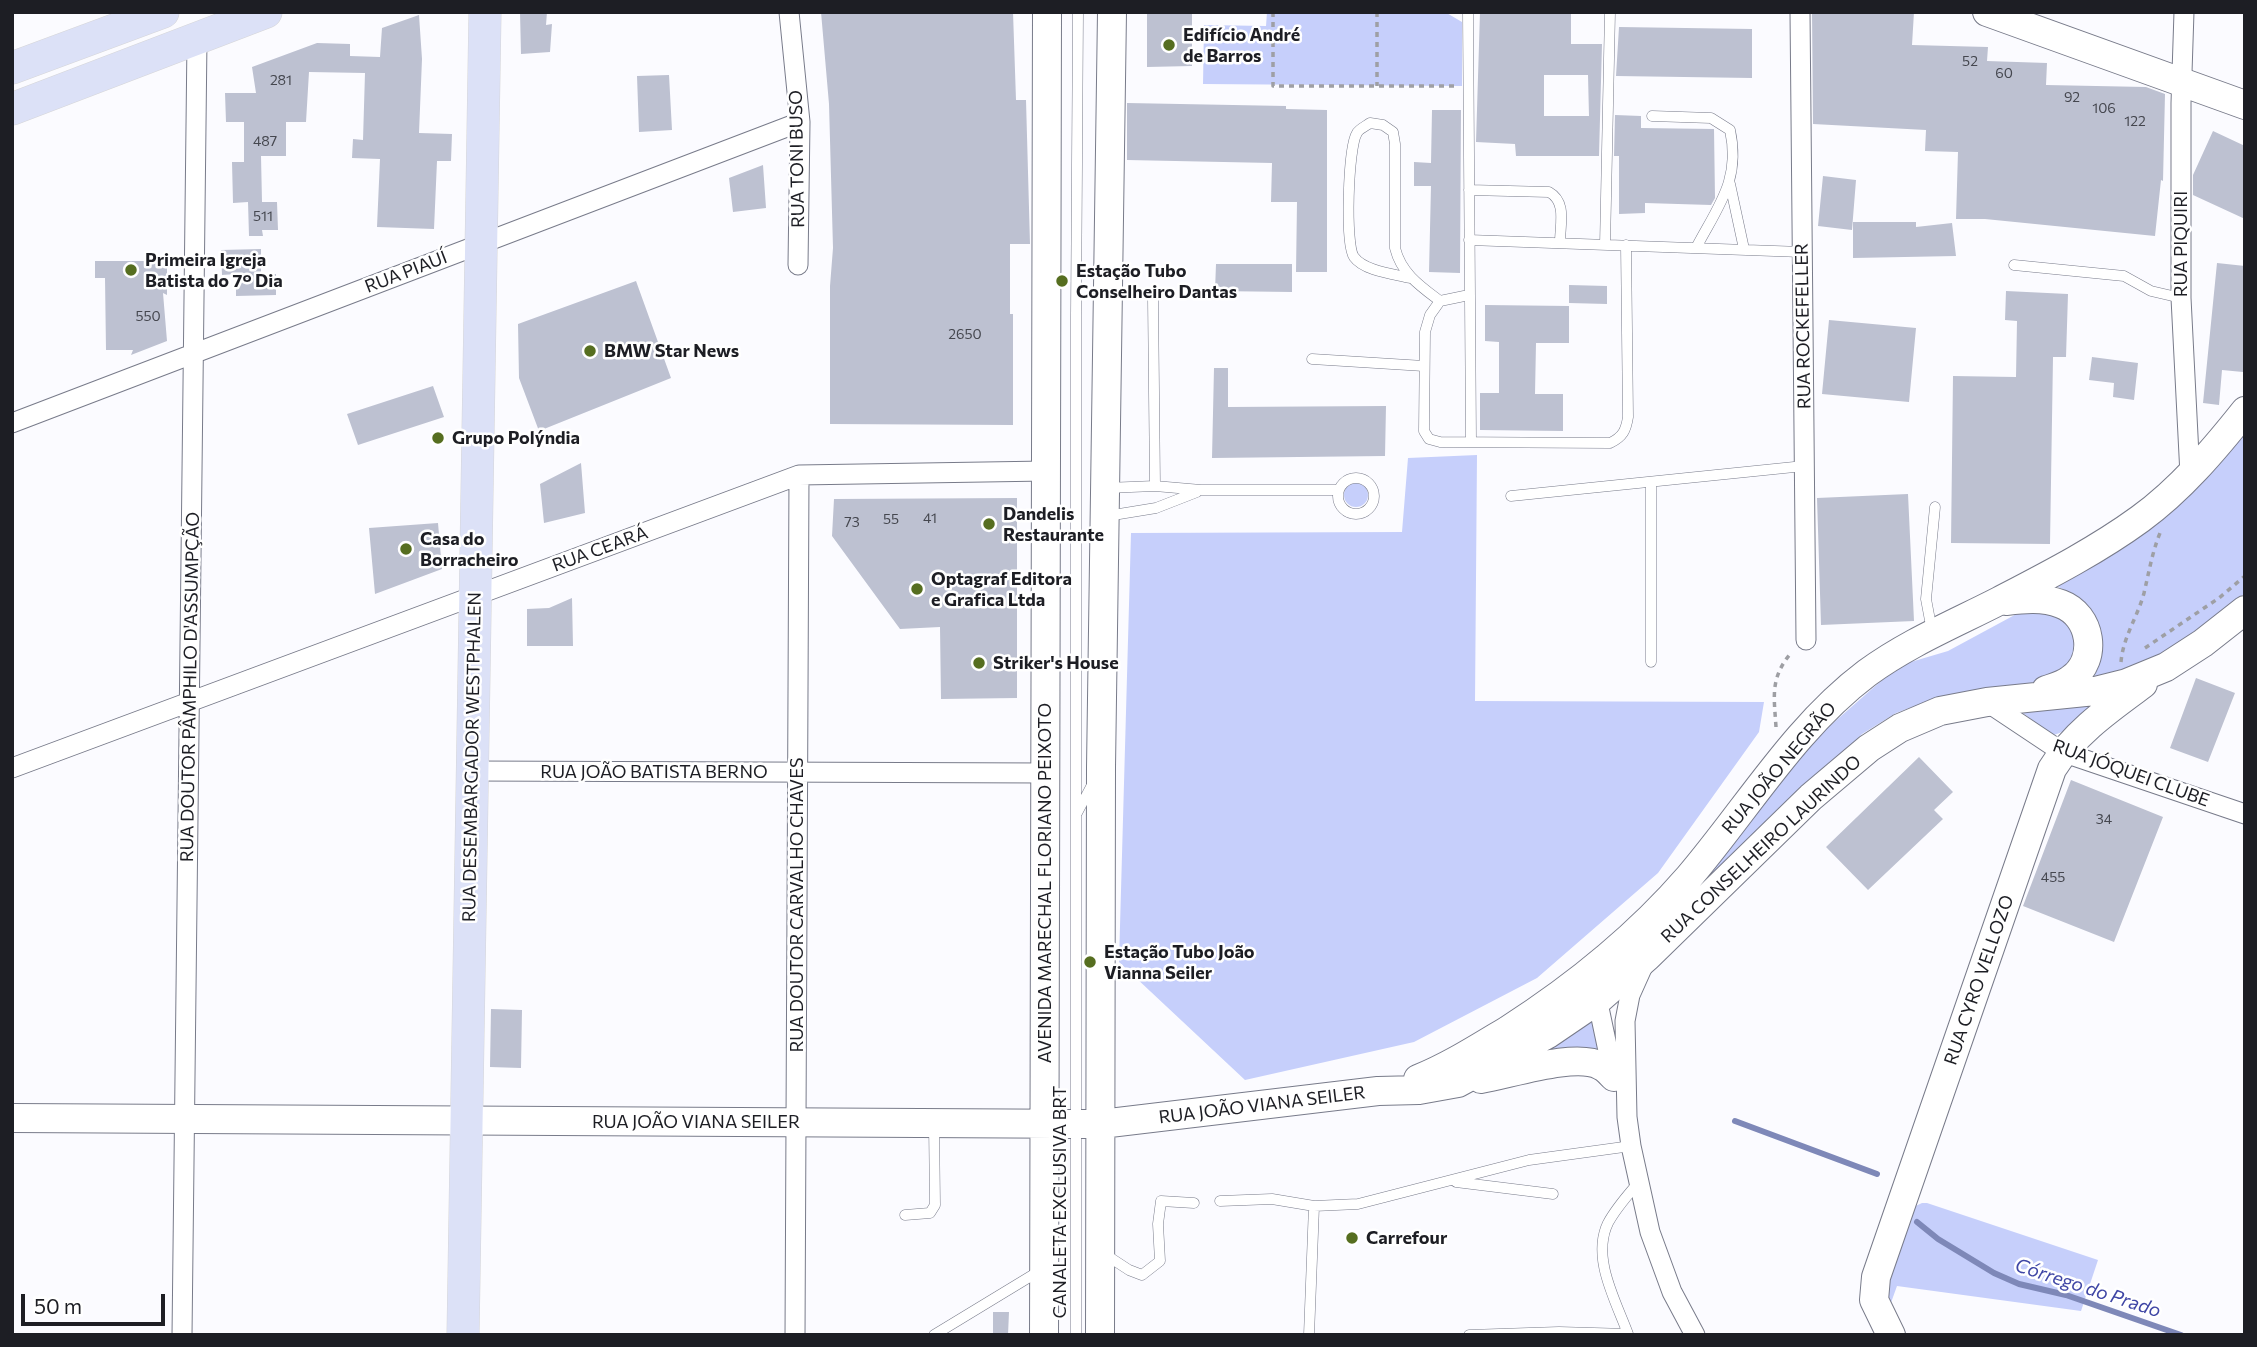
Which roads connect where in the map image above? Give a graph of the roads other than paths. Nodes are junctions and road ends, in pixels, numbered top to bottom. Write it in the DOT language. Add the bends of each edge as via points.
graph roads {
  1 [pos="163,12"];
  2 [pos="266,12"];
  3 [pos="485,12"];
  4 [pos="789,12"];
  5 [pos="1047,12"];
  6 [pos="1078,12"];
  7 [pos="1112,12"];
  8 [pos="1468,12"];
  9 [pos="1610,12"];
  10 [pos="1800,12"];
  11 [pos="1987,12"];
  12 [pos="2184,12"];
  13 [pos="197,39"];
  14 [pos="15,67"];
  15 [pos="2182,82"];
  16 [pos="2245,105"];
  17 [pos="20,106"];
  18 [pos="1652,116"];
  19 [pos="800,122"];
  20 [pos="1730,184"];
  21 [pos="1469,190"];
  22 [pos="1469,240"];
  23 [pos="481,243"];
  24 [pos="1560,243"];
  25 [pos="1605,244"];
  26 [pos="1626,245"];
  27 [pos="1696,248"];
  28 [pos="1744,249"];
  29 [pos="1802,252"];
  30 [pos="798,265"];
  31 [pos="2014,265"];
  32 [pos="1410,278"];
  33 [pos="1469,295"];
  34 [pos="1153,298"];
  35 [pos="2181,298"];
  36 [pos="1440,301"];
  37 [pos="193,355"];
  38 [pos="1312,359"];
  39 [pos="1424,366"];
  40 [pos="2245,411"];
  41 [pos="12,422"];
  42 [pos="1471,441"];
  43 [pos="1804,466"];
  44 [pos="1046,471"];
  45 [pos="799,475"];
  46 [pos="2190,475"];
  47 [pos="1651,483"];
  48 [pos="1155,486"];
  49 [pos="1105,488"];
  50 [pos="1337,490"];
  51 [pos="1201,491"];
  52 [pos="1511,496"];
  53 [pos="1935,507"];
  54 [pos="1105,516"];
  55 [pos="474,596"];
  56 [pos="1998,601"];
  57 [pos="2245,610"];
  58 [pos="1933,633"];
  59 [pos="1806,639"];
  60 [pos="1651,662"];
  61 [pos="2166,667"];
  62 [pos="2000,701"];
  63 [pos="2062,752"];
  64 [pos="1101,767"];
  65 [pos="12,768"];
  66 [pos="472,771"];
  67 [pos="798,772"];
  68 [pos="1045,773"];
  69 [pos="2245,814"];
  70 [pos="1076,817"];
  71 [pos="1647,957"];
  72 [pos="1591,971"];
  73 [pos="1598,1000"];
  74 [pos="1614,1077"];
  75 [pos="1458,1083"];
  76 [pos="1378,1091"];
  77 [pos="1627,1117"];
  78 [pos="12,1118"];
  79 [pos="185,1119"];
  80 [pos="467,1120"];
  81 [pos="796,1122"];
  82 [pos="934,1123"];
  83 [pos="1044,1124"];
  84 [pos="1088,1124"];
  85 [pos="1631,1146"];
  86 [pos="1452,1181"];
  87 [pos="1639,1182"];
  88 [pos="1553,1194"];
  89 [pos="1220,1201"];
  90 [pos="1194,1203"];
  91 [pos="1314,1206"];
  92 [pos="905,1214"];
  93 [pos="1101,1251"];
  94 [pos="1044,1268"];
  95 [pos="182,1335"];
  96 [pos="463,1335"];
  97 [pos="795,1335"];
  98 [pos="934,1335"];
  99 [pos="1044,1335"];
  100 [pos="1076,1335"];
  101 [pos="1101,1335"];
  102 [pos="1309,1335"];
  103 [pos="1469,1335"];
  104 [pos="1695,1335"];
  105 [pos="1891,1335"];
  1 -- 14 [label="main road"];
  2 -- 13 [label="main road"];
  3 -- 23 [label="main road, RUA DESEMBARGADOR WESTPHALEN"];
  4 -- 19 [label="street, RUA TONI BUSO"];
  5 -- 44 [label="street, AVENIDA MARECHAL FLORIANO PEIXOTO"];
  6 -- 70 [label="lane, CANALETA EXCLUSIVA BRT"];
  7 -- 49 [label="street"];
  8 -- 21 [label="lane"];
  9 -- 25 [label="lane"];
  10 -- 29 [label="street, RUA ROCKEFELLER"];
  11 -- 15 [label="street"];
  12 -- 15 [label="street, RUA PIQUIRI"];
  13 -- 17 [label="main road"];
  13 -- 37 [label="street, RUA DOUTOR PÂMPHILO D'ASSUMPÇÃO"];
  14 -- 17 [label="main road"];
  15 -- 16 [label="street"];
  15 -- 35 [label="street, RUA PIQUIRI"];
  18 -- 20 [label="lane" via="1710,118 1730,130 1735,151"];
  19 -- 23 [label="street, RUA PIAUÍ"];
  19 -- 30 [label="street, RUA TONI BUSO"];
  20 -- 27 [label="lane"];
  20 -- 28 [label="lane"];
  21 -- 22 [label="lane"];
  21 -- 24 [label="lane" via="1549,192 1558,197"];
  22 -- 24 [label="lane"];
  22 -- 33 [label="lane"];
  23 -- 37 [label="street, RUA PIAUÍ"];
  23 -- 55 [label="main road, RUA DESEMBARGADOR WESTPHALEN"];
  24 -- 25 [label="lane"];
  25 -- 26 [label="lane"];
  26 -- 27 [label="lane"];
  26 -- 42 [label="lane" via="1628,417 1619,439 1610,443"];
  27 -- 28 [label="lane"];
  28 -- 29 [label="lane"];
  29 -- 43 [label="street, RUA ROCKEFELLER"];
  31 -- 35 [label="lane" via="2124,276 2151,291"];
  32 -- 32 [label="lane" via="1398,263 1395,248 1393,132 1370,123 1357,132 1351,151 1349,242 1354,257 1364,265"];
  32 -- 36 [label="lane"];
  33 -- 36 [label="lane"];
  33 -- 42 [label="lane"];
  34 -- 48 [label="lane"];
  35 -- 46 [label="street, RUA PIQUIRI"];
  36 -- 39 [label="lane" via="1424,332"];
  37 -- 41 [label="street, RUA PIAUÍ"];
  37 -- 79 [label="street, RUA DOUTOR PÂMPHILO D'ASSUMPÇÃO"];
  38 -- 39 [label="lane"];
  39 -- 42 [label="lane" via="1424,430 1429,439"];
  40 -- 46 [label="street, RUA JOÃO NEGRÃO"];
  43 -- 47 [label="lane"];
  43 -- 59 [label="street, RUA ROCKEFELLER"];
  44 -- 45 [label="street, RUA CEARÁ"];
  44 -- 68 [label="street, AVENIDA MARECHAL FLORIANO PEIXOTO"];
  45 -- 55 [label="street, RUA CEARÁ"];
  45 -- 67 [label="street, RUA DOUTOR CARVALHO CHAVES"];
  46 -- 56 [label="street, RUA JOÃO NEGRÃO" via="2099,547"];
  47 -- 52 [label="lane"];
  47 -- 60 [label="lane"];
  48 -- 49 [label="lane"];
  48 -- 51 [label="lane"];
  49 -- 54 [label="street"];
  50 -- 51 [label="lane"];
  51 -- 54 [label="lane" via="1156,508"];
  53 -- 58 [label="lane" via="1926,599"];
  54 -- 64 [label="street"];
  55 -- 65 [label="street, RUA CEARÁ"];
  55 -- 66 [label="main road, RUA DESEMBARGADOR WESTPHALEN"];
  56 -- 58 [label="street, RUA JOÃO NEGRÃO"];
  56 -- 62 [label="street" via="2062,604 2078,613 2086,627 2088,648 2073,678"];
  57 -- 61 [label="street, RUA CONSELHEIRO LAURINDO"];
  58 -- 72 [label="street, RUA JOÃO NEGRÃO" via="1866,674 1828,706 1681,885"];
  61 -- 62 [label="street, RUA CONSELHEIRO LAURINDO" via="2095,691"];
  61 -- 63 [label="street, RUA CYRO VELLOZO"];
  62 -- 63 [label="street, RUA JÓQUEI CLUBE"];
  62 -- 71 [label="street, RUA CONSELHEIRO LAURINDO" via="1940,711 1899,728 1869,748 1749,855"];
  63 -- 69 [label="street, RUA JÓQUEI CLUBE"];
  63 -- 105 [label="street, RUA CYRO VELLOZO" via="2052,769 1876,1277 1874,1300"];
  64 -- 70 [label="lane, CANALETA EXCLUSIVA BRT"];
  64 -- 84 [label="street"];
  66 -- 67 [label="street, RUA JOÃO BATISTA BERNO"];
  66 -- 80 [label="main road, RUA DESEMBARGADOR WESTPHALEN"];
  67 -- 68 [label="street, RUA JOÃO BATISTA BERNO"];
  67 -- 81 [label="street, RUA DOUTOR CARVALHO CHAVES"];
  68 -- 83 [label="street, AVENIDA MARECHAL FLORIANO PEIXOTO"];
  70 -- 84 [label="lane, CANALETA EXCLUSIVA BRT"];
  71 -- 73 [label="street, RUA CONSELHEIRO LAURINDO"];
  71 -- 77 [label="street" via="1630,995 1625,1021"];
  72 -- 73 [label="street"];
  72 -- 76 [label="street, RUA JOÃO VIANA SEILER" via="1461,1059 1420,1079"];
  73 -- 74 [label="street"];
  73 -- 75 [label="street, RUA JOÃO VIANA SEILER" via="1548,1034"];
  74 -- 75 [label="street" via="1602,1066 1571,1060"];
  74 -- 77 [label="street"];
  75 -- 76 [label="street, RUA JOÃO VIANA SEILER"];
  76 -- 84 [label="street, RUA JOÃO VIANA SEILER"];
  77 -- 85 [label="street"];
  78 -- 79 [label="street, RUA JOÃO VIANA SEILER"];
  79 -- 80 [label="street, RUA JOÃO VIANA SEILER"];
  79 -- 95 [label="street, RUA DOUTOR PÂMPHILO D'ASSUMPÇÃO"];
  80 -- 81 [label="street, RUA JOÃO VIANA SEILER"];
  80 -- 96 [label="main road, RUA DESEMBARGADOR WESTPHALEN"];
  81 -- 82 [label="street, RUA JOÃO VIANA SEILER"];
  81 -- 97 [label="street, RUA DOUTOR CARVALHO CHAVES"];
  82 -- 83 [label="street, RUA JOÃO VIANA SEILER"];
  82 -- 92 [label="lane" via="935,1205 930,1213"];
  83 -- 84 [label="street, RUA JOÃO VIANA SEILER"];
  83 -- 94 [label="street, AVENIDA MARECHAL FLORIANO PEIXOTO"];
  84 -- 93 [label="street"];
  84 -- 100 [label="lane, CANALETA EXCLUSIVA BRT"];
  85 -- 86 [label="lane" via="1529,1160"];
  85 -- 87 [label="street"];
  86 -- 88 [label="lane"];
  86 -- 91 [label="lane" via="1358,1204"];
  87 -- 103 [label="lane" via="1607,1226 1602,1260 1628,1334"];
  87 -- 104 [label="street" via="1650,1233 1672,1292"];
  89 -- 91 [label="lane" via="1272,1199"];
  90 -- 93 [label="lane" via="1161,1201 1160,1261 1142,1275"];
  91 -- 102 [label="lane"];
  93 -- 101 [label="street"];
  94 -- 98 [label="lane"];
  94 -- 99 [label="street, AVENIDA MARECHAL FLORIANO PEIXOTO"];
}
